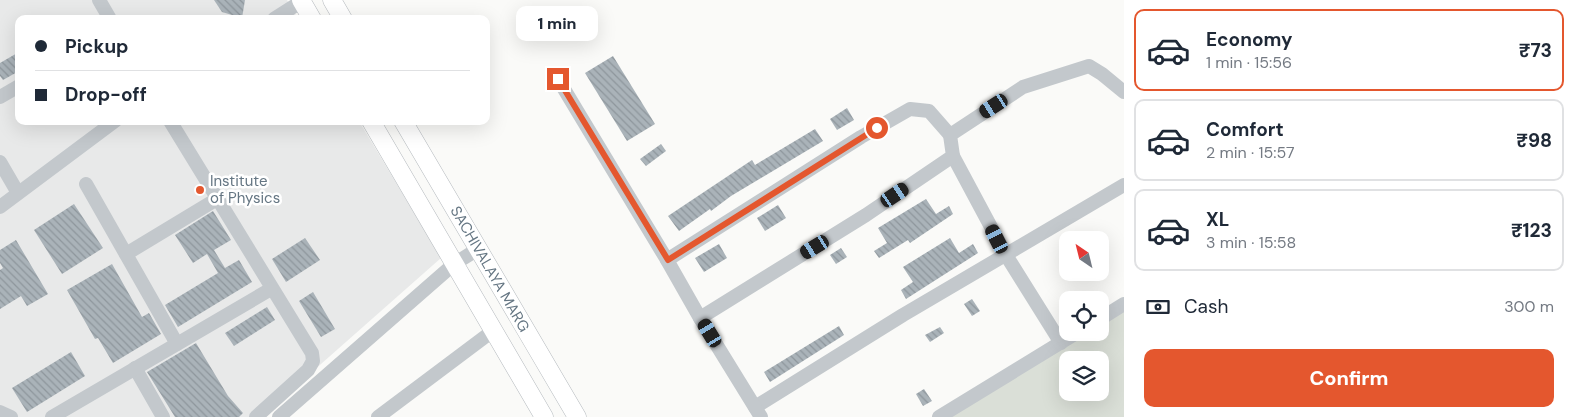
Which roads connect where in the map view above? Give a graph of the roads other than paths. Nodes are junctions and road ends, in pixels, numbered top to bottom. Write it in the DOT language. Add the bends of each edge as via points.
graph roads {
  1 [pos="100,0"];
  2 [pos="332,0"];
  3 [pos="302,1"];
  4 [pos="108,15"];
  5 [pos="280,15"];
  6 [pos="310,15"];
  7 [pos="341,15"];
  8 [pos="558,79"];
  9 [pos="15,88"];
  10 [pos="1124,92"];
  11 [pos="0,97"];
  12 [pos="110,125"];
  13 [pos="172,125"];
  14 [pos="373,125"];
  15 [pos="405,125"];
  16 [pos="950,135"];
  17 [pos="953,156"];
  18 [pos="0,162"];
  19 [pos="86,184"];
  20 [pos="1124,185"];
  21 [pos="18,193"];
  22 [pos="218,199"];
  23 [pos="0,207"];
  24 [pos="478,249"];
  25 [pos="126,254"];
  26 [pos="1006,255"];
  27 [pos="668,260"];
  28 [pos="454,264"];
  29 [pos="272,288"];
  30 [pos="1124,304"];
  31 [pos="1109,313"];
  32 [pos="700,318"];
  33 [pos="494,330"];
  34 [pos="1064,341"];
  35 [pos="1061,343"];
  36 [pos="177,344"];
  37 [pos="135,368"];
  38 [pos="0,412"];
  39 [pos="758,412"];
  40 [pos="11,417"];
  41 [pos="52,417"];
  42 [pos="164,417"];
  43 [pos="256,417"];
  44 [pos="279,417"];
  45 [pos="378,417"];
  46 [pos="544,417"];
  47 [pos="577,417"];
  48 [pos="939,417"];
  1 -- 4 [label="street"];
  2 -- 7 [label="main road"];
  3 -- 5 [label="street"];
  3 -- 6 [label="main road"];
  8 -- 27 [label="street"];
  9 -- 11 [label="street"];
  10 -- 16 [label="street" via="1088,66 1023,87"];
  12 -- 21 [label="street"];
  13 -- 22 [label="street"];
  14 -- 28 [label="main road"];
  15 -- 24 [label="main road, SACHIVALAYA MARG"];
  16 -- 17 [label="street"];
  16 -- 27 [label="street" via="929,112 910,109"];
  17 -- 26 [label="street"];
  17 -- 32 [label="street" via="866,215"];
  18 -- 21 [label="street"];
  19 -- 25 [label="street"];
  20 -- 26 [label="street"];
  21 -- 23 [label="street"];
  22 -- 25 [label="street"];
  22 -- 29 [label="street"];
  24 -- 28 [label="street"];
  24 -- 47 [label="main road, SACHIVALAYA MARG"];
  25 -- 36 [label="street"];
  26 -- 35 [label="street"];
  26 -- 39 [label="street" via="903,315"];
  27 -- 32 [label="street"];
  28 -- 33 [label="main road"];
  28 -- 44 [label="street"];
  29 -- 36 [label="street"];
  29 -- 43 [label="street" via="312,353 313,361 304,374"];
  30 -- 31 [label="street"];
  32 -- 39 [label="street"];
  33 -- 45 [label="street"];
  33 -- 46 [label="main road"];
  34 -- 35 [label="street"];
  35 -- 48 [label="street"];
  36 -- 37 [label="street"];
  37 -- 41 [label="street"];
  37 -- 42 [label="street"];
  38 -- 40 [label="street"];
}
